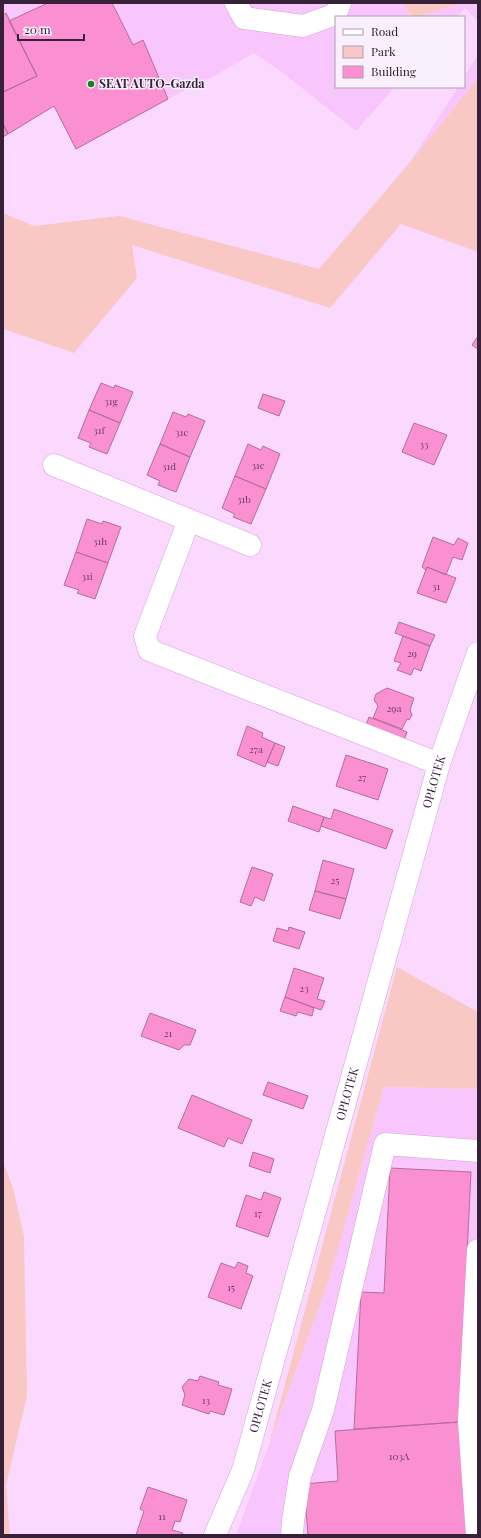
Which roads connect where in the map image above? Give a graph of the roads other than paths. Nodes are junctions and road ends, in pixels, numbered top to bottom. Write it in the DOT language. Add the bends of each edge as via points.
graph roads {
  1 [pos="236,3"];
  2 [pos="340,3"];
  3 [pos="269,12"];
  4 [pos="54,465"];
  5 [pos="188,520"];
  6 [pos="250,545"];
  7 [pos="478,653"];
  8 [pos="439,764"];
  9 [pos="478,1151"];
  10 [pos="478,1250"];
  11 [pos="215,1535"];
  12 [pos="292,1535"];
  13 [pos="476,1535"];
  1 -- 3 [label="street" via="244,18"];
  2 -- 3 [label="street" via="336,14 303,26"];
  4 -- 5 [label="street"];
  5 -- 6 [label="street"];
  5 -- 8 [label="street" via="145,636 149,650"];
  7 -- 8 [label="street, OPŁOTEK"];
  8 -- 11 [label="street, OPŁOTEK" via="243,1470"];
  9 -- 12 [label="street" via="385,1144 323,1410 300,1476"];
  10 -- 13 [label="street" via="470,1422"];
}
